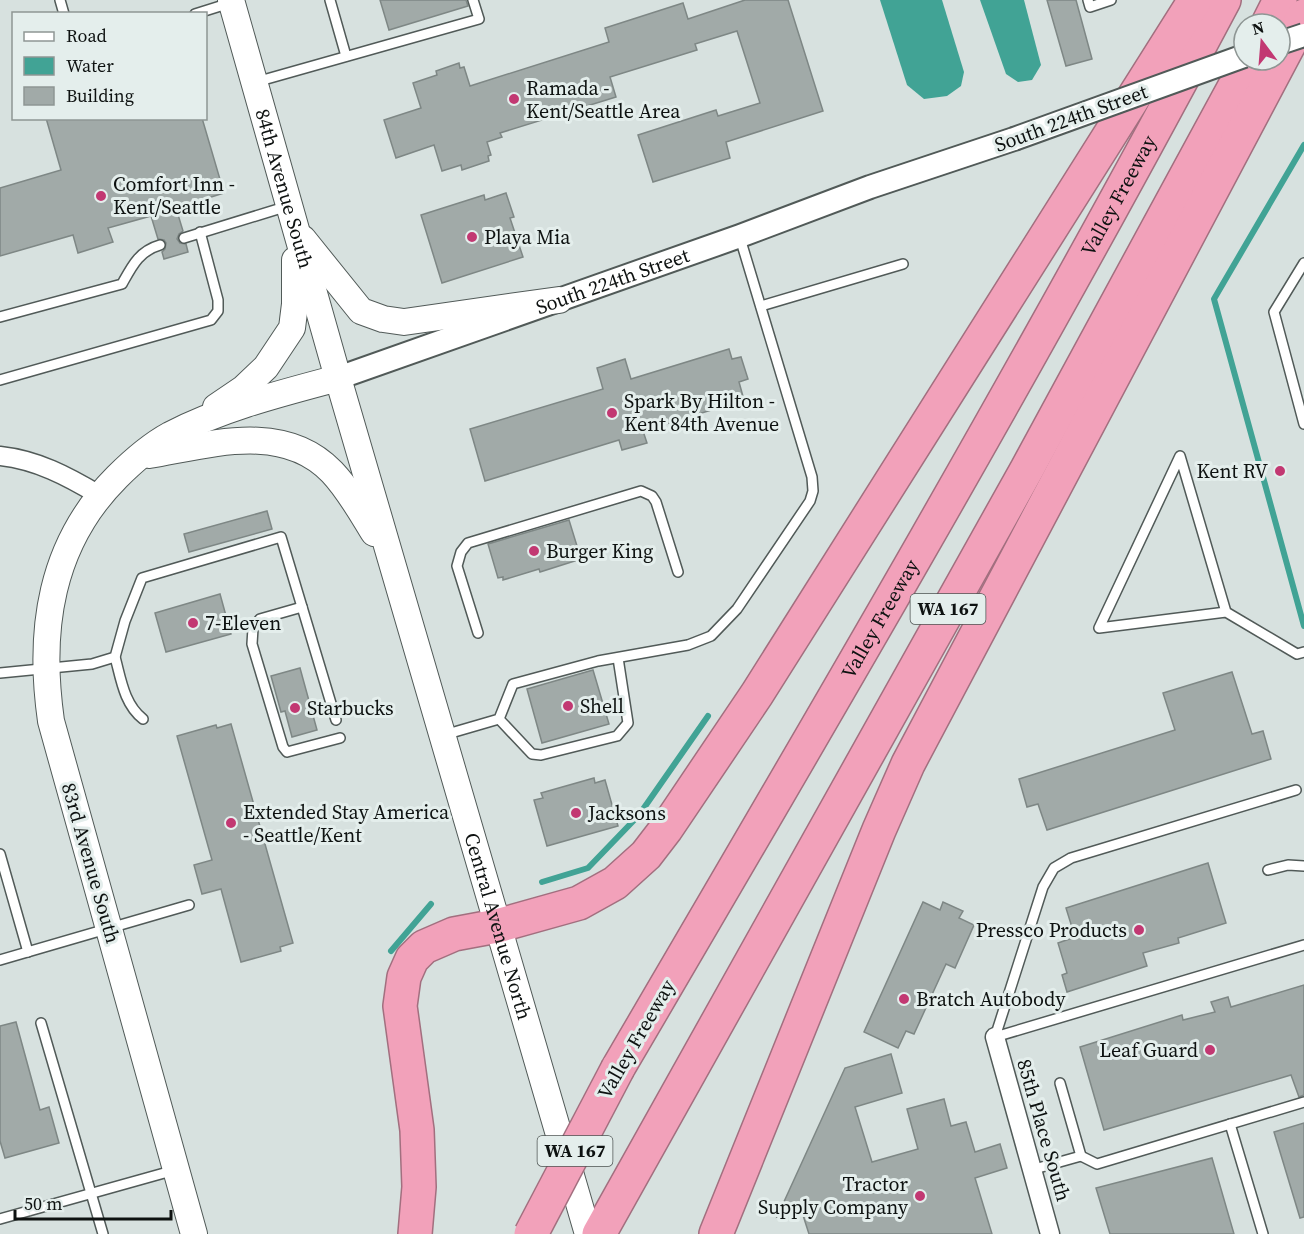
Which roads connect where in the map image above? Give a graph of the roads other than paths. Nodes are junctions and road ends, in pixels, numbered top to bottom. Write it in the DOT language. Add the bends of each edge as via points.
graph roads {
  1 [pos="330,0"];
  2 [pos="473,0"];
  3 [pos="1088,0"];
  4 [pos="1111,0"];
  5 [pos="1195,0"];
  6 [pos="1224,0"];
  7 [pos="232,1"];
  8 [pos="201,12"];
  9 [pos="1304,16"];
  10 [pos="346,56"];
  11 [pos="1232,60"];
  12 [pos="1242,72"];
  13 [pos="254,82"];
  14 [pos="292,217"];
  15 [pos="200,232"];
  16 [pos="740,236"];
  17 [pos="184,238"];
  18 [pos="160,245"];
  19 [pos="1304,263"];
  20 [pos="903,264"];
  21 [pos="559,300"];
  22 [pos="761,306"];
  23 [pos="0,317"];
  24 [pos="338,378"];
  25 [pos="0,380"];
  26 [pos="1304,424"];
  27 [pos="184,429"];
  28 [pos="0,456"];
  29 [pos="138,457"];
  30 [pos="99,495"];
  31 [pos="392,564"];
  32 [pos="678,572"];
  33 [pos="302,607"];
  34 [pos="1226,612"];
  35 [pos="478,633"];
  36 [pos="1304,652"];
  37 [pos="115,657"];
  38 [pos="618,658"];
  39 [pos="46,670"];
  40 [pos="0,673"];
  41 [pos="143,719"];
  42 [pos="499,719"];
  43 [pos="336,720"];
  44 [pos="441,736"];
  45 [pos="340,738"];
  46 [pos="1296,790"];
  47 [pos="0,854"];
  48 [pos="1304,866"];
  49 [pos="1268,870"];
  50 [pos="189,905"];
  51 [pos="497,926"];
  52 [pos="109,929"];
  53 [pos="1304,945"];
  54 [pos="28,952"];
  55 [pos="0,960"];
  56 [pos="41,1023"];
  57 [pos="995,1037"];
  58 [pos="1060,1083"];
  59 [pos="1304,1102"];
  60 [pos="1230,1124"];
  61 [pos="1081,1155"];
  62 [pos="176,1170"];
  63 [pos="1031,1170"];
  64 [pos="92,1194"];
  65 [pos="0,1219"];
  66 [pos="103,1234"];
  67 [pos="194,1234"];
  68 [pos="415,1234"];
  69 [pos="531,1234"];
  70 [pos="588,1234"];
  71 [pos="599,1234"];
  72 [pos="716,1234"];
  73 [pos="1050,1234"];
  74 [pos="1263,1234"];
  1 -- 10 [label="lane"];
  2 -- 10 [label="lane" via="479,19"];
  3 -- 4 [label="lane" via="1090,7"];
  5 -- 51 [label="highway" via="757,694 666,829 646,855 598,893 579,903"];
  6 -- 69 [label="highway, Valley Freeway / WA 167, bridge" via="1138,162 850,671 618,1068"];
  7 -- 8 [label="lane"];
  7 -- 13 [label="main road, 84th Avenue South"];
  9 -- 72 [label="highway" via="908,764"];
  10 -- 13 [label="lane"];
  11 -- 16 [label="street, South 224th Street, bridge"];
  12 -- 71 [label="highway, WA 167" via="1027,469"];
  13 -- 14 [label="main road, 84th Avenue South"];
  14 -- 15 [label="lane"];
  14 -- 21 [label="main road" via="361,311 383,319 404,322"];
  14 -- 24 [label="main road, 84th Avenue South"];
  14 -- 27 [label="main road" via="292,328 267,367 244,388"];
  15 -- 17 [label="lane"];
  15 -- 25 [label="lane" via="218,300 218,311 210,320"];
  16 -- 21 [label="street, South 224th Street"];
  16 -- 22 [label="lane"];
  18 -- 23 [label="lane" via="137,258 122,284"];
  19 -- 26 [label="lane" via="1274,312"];
  20 -- 22 [label="lane"];
  21 -- 24 [label="street, South 224th Street"];
  22 -- 38 [label="lane" via="812,477 811,497 743,600 716,633 688,645"];
  24 -- 27 [label="main road, South 224th Street"];
  24 -- 31 [label="main road, Central Avenue North"];
  27 -- 29 [label="main road, South 224th Street"];
  28 -- 30 [label="street" via="64,474"];
  29 -- 30 [label="main road, South 224th Street"];
  29 -- 31 [label="main road" via="240,440 267,441 303,451 332,471"];
  30 -- 39 [label="main road, 83rd Avenue South" via="64,556 54,585"];
  31 -- 44 [label="main road, Central Avenue North"];
  32 -- 35 [label="lane" via="656,502 641,491 468,543 457,566"];
  33 -- 37 [label="lane" via="280,537 142,578"];
  33 -- 43 [label="lane"];
  33 -- 45 [label="lane" via="260,619 253,628 252,644 287,752"];
  34 -- 34 [label="lane" via="1099,628 1180,456 1216,579"];
  34 -- 36 [label="lane" via="1297,654"];
  37 -- 39 [label="lane"];
  37 -- 41 [label="lane" via="129,704"];
  38 -- 42 [label="lane" via="513,684"];
  38 -- 42 [label="lane" via="628,723 617,736 532,754"];
  39 -- 40 [label="lane"];
  39 -- 52 [label="main road, 83rd Avenue South" via="51,721"];
  42 -- 44 [label="lane"];
  44 -- 51 [label="main road, Central Avenue North"];
  46 -- 57 [label="lane" via="1071,858 1054,868 1043,887"];
  47 -- 54 [label="lane"];
  48 -- 49 [label="lane"];
  50 -- 52 [label="lane"];
  51 -- 68 [label="highway" via="454,934 424,947 412,959 404,977 400,1006 417,1130 419,1187"];
  51 -- 70 [label="main road, Central Avenue North"];
  52 -- 54 [label="lane"];
  52 -- 62 [label="main road, 83rd Avenue South"];
  53 -- 57 [label="lane"];
  54 -- 55 [label="lane"];
  56 -- 64 [label="lane"];
  57 -- 63 [label="street, 85th Place South"];
  58 -- 61 [label="lane"];
  59 -- 60 [label="lane"];
  60 -- 61 [label="lane" via="1097,1164"];
  60 -- 74 [label="lane"];
  61 -- 63 [label="lane"];
  62 -- 64 [label="lane"];
  62 -- 67 [label="main road, 83rd Avenue South"];
  63 -- 73 [label="street, 85th Place South"];
  64 -- 65 [label="lane"];
  64 -- 66 [label="lane"];
}
